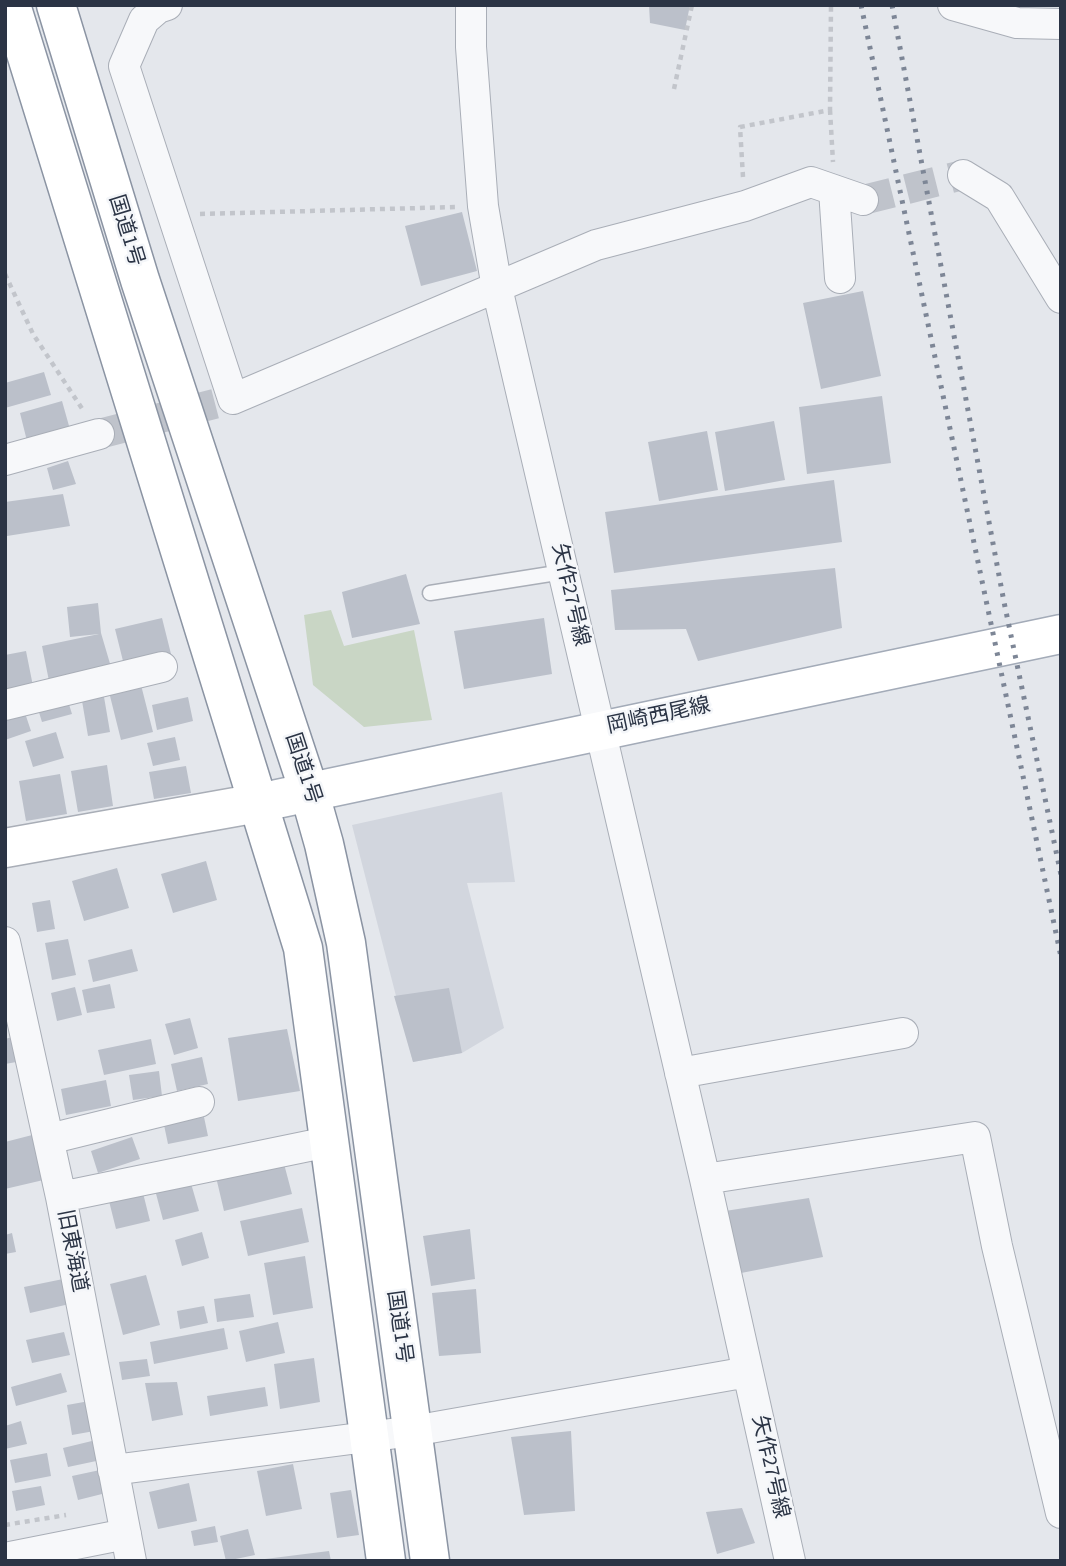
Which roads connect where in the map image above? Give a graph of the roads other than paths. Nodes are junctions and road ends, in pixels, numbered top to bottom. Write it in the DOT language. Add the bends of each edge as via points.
graph roads {
  1 [pos="11,5"];
  2 [pos="55,5"];
  3 [pos="167,5"];
  4 [pos="471,5"];
  5 [pos="953,5"];
  6 [pos="1061,24"];
  7 [pos="963,175"];
  8 [pos="834,190"];
  9 [pos="863,200"];
  10 [pos="1048,251"];
  11 [pos="840,278"];
  12 [pos="496,288"];
  13 [pos="1061,298"];
  14 [pos="99,434"];
  15 [pos="5,460"];
  16 [pos="563,572"];
  17 [pos="430,593"];
  18 [pos="1061,634"];
  19 [pos="162,667"];
  20 [pos="5,705"];
  21 [pos="601,729"];
  22 [pos="310,790"];
  23 [pos="258,803"];
  24 [pos="5,848"];
  25 [pos="5,942"];
  26 [pos="902,1033"];
  27 [pos="680,1073"];
  28 [pos="198,1102"];
  29 [pos="49,1139"];
  30 [pos="328,1142"];
  31 [pos="705,1179"];
  32 [pos="61,1197"];
  33 [pos="748,1373"];
  34 [pos="413,1431"];
  35 [pos="371,1437"];
  36 [pos="113,1470"];
  37 [pos="1061,1513"];
  38 [pos="128,1547"];
  39 [pos="5,1558"];
  40 [pos="386,1561"];
  41 [pos="430,1561"];
  42 [pos="790,1561"];
  1 -- 23 [label="main road, 国道1号"];
  2 -- 22 [label="main road, 国道1号"];
  3 -- 12 [label="street" via="144,20 124,66 233,399"];
  4 -- 12 [label="street, 矢作27号線" via="483,206"];
  5 -- 6 [label="street" via="1017,23"];
  7 -- 10 [label="street" via="999,197"];
  8 -- 9 [label="street"];
  8 -- 11 [label="street"];
  8 -- 12 [label="street" via="811,182 745,206 596,245"];
  10 -- 13 [label="street"];
  12 -- 16 [label="street, 矢作27号線"];
  14 -- 15 [label="street"];
  16 -- 17 [label="lane"];
  16 -- 21 [label="street, 矢作27号線"];
  18 -- 21 [label="main road, 岡崎西尾線"];
  19 -- 20 [label="street"];
  21 -- 22 [label="main road, 岡崎西尾線"];
  21 -- 27 [label="street, 矢作27号線"];
  22 -- 23 [label="main road, 岡崎西尾線"];
  22 -- 34 [label="main road, 国道1号" via="346,943"];
  23 -- 24 [label="main road, 岡崎西尾線"];
  23 -- 30 [label="main road, 国道1号" via="303,948"];
  25 -- 29 [label="street, 旧東海道"];
  26 -- 27 [label="street"];
  27 -- 31 [label="street, 矢作27号線"];
  28 -- 29 [label="street"];
  29 -- 32 [label="street, 旧東海道"];
  30 -- 32 [label="street"];
  30 -- 35 [label="main road, 国道1号"];
  31 -- 33 [label="street, 矢作27号線"];
  31 -- 37 [label="street" via="975,1137"];
  32 -- 36 [label="street, 旧東海道"];
  33 -- 34 [label="street"];
  33 -- 42 [label="street, 矢作27号線"];
  34 -- 35 [label="street"];
  34 -- 41 [label="main road, 国道1号"];
  35 -- 36 [label="street"];
  35 -- 40 [label="main road, 国道1号"];
  36 -- 38 [label="street, 旧東海道"];
  38 -- 39 [label="street"];
}
